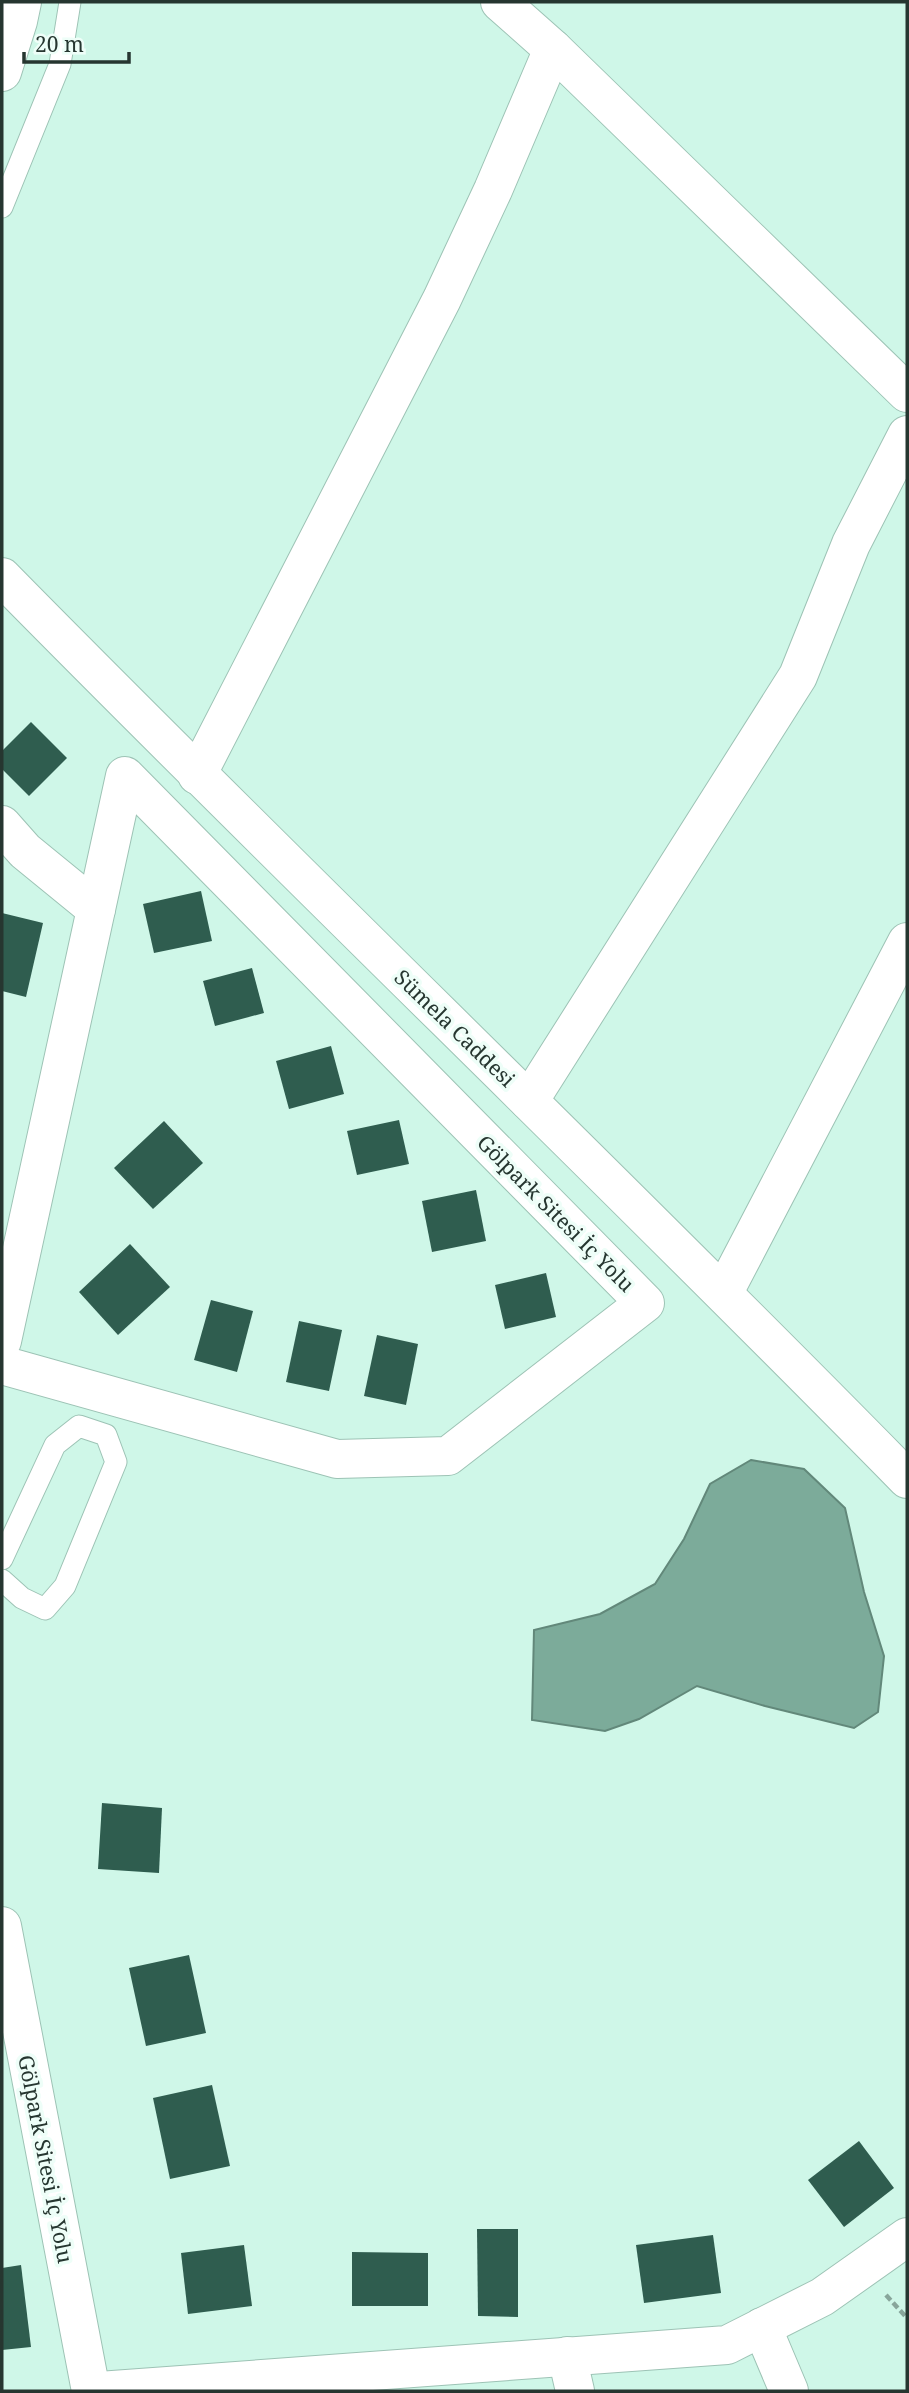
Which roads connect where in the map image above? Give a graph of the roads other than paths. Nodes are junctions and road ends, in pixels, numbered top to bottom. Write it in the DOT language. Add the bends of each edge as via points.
graph roads {
  1 [pos="22,2"];
  2 [pos="70,2"];
  3 [pos="499,2"];
  4 [pos="553,49"];
  5 [pos="2,72"];
  6 [pos="2,207"];
  7 [pos="907,393"];
  8 [pos="907,435"];
  9 [pos="2,577"];
  10 [pos="197,775"];
  11 [pos="2,825"];
  12 [pos="96,909"];
  13 [pos="907,942"];
  14 [pos="529,1101"];
  15 [pos="724,1292"];
  16 [pos="2,1341"];
  17 [pos="2,1365"];
  18 [pos="907,1479"];
  19 [pos="2,1559"];
  20 [pos="2,1580"];
  21 [pos="2,1926"];
  22 [pos="907,2237"];
  23 [pos="762,2327"];
  24 [pos="571,2374"];
  25 [pos="91,2391"];
  26 [pos="99,2391"];
  27 [pos="789,2391"];
  1 -- 5 [label="street"];
  2 -- 6 [label="lane" via="60,64"];
  3 -- 4 [label="street"];
  4 -- 7 [label="street"];
  4 -- 10 [label="street" via="442,299"];
  8 -- 14 [label="street" via="851,544 798,676"];
  9 -- 10 [label="street, Sümela Caddesi"];
  10 -- 14 [label="street, Sümela Caddesi"];
  11 -- 12 [label="street" via="25,851"];
  12 -- 16 [label="street, Gölpark Sitesi İç Yolu"];
  12 -- 17 [label="street, Gölpark Sitesi İç Yolu" via="125,776 645,1303 448,1456 337,1459"];
  13 -- 15 [label="street"];
  14 -- 15 [label="street, Sümela Caddesi"];
  15 -- 18 [label="street, Sümela Caddesi"];
  19 -- 20 [label="lane" via="55,1445 79,1426 106,1435 116,1462 65,1586 45,1609 22,1598"];
  21 -- 25 [label="street, Gölpark Sitesi İç Yolu"];
  22 -- 23 [label="street" via="822,2297"];
  23 -- 24 [label="street" via="727,2345"];
  23 -- 27 [label="street"];
  24 -- 26 [label="street"];
}
